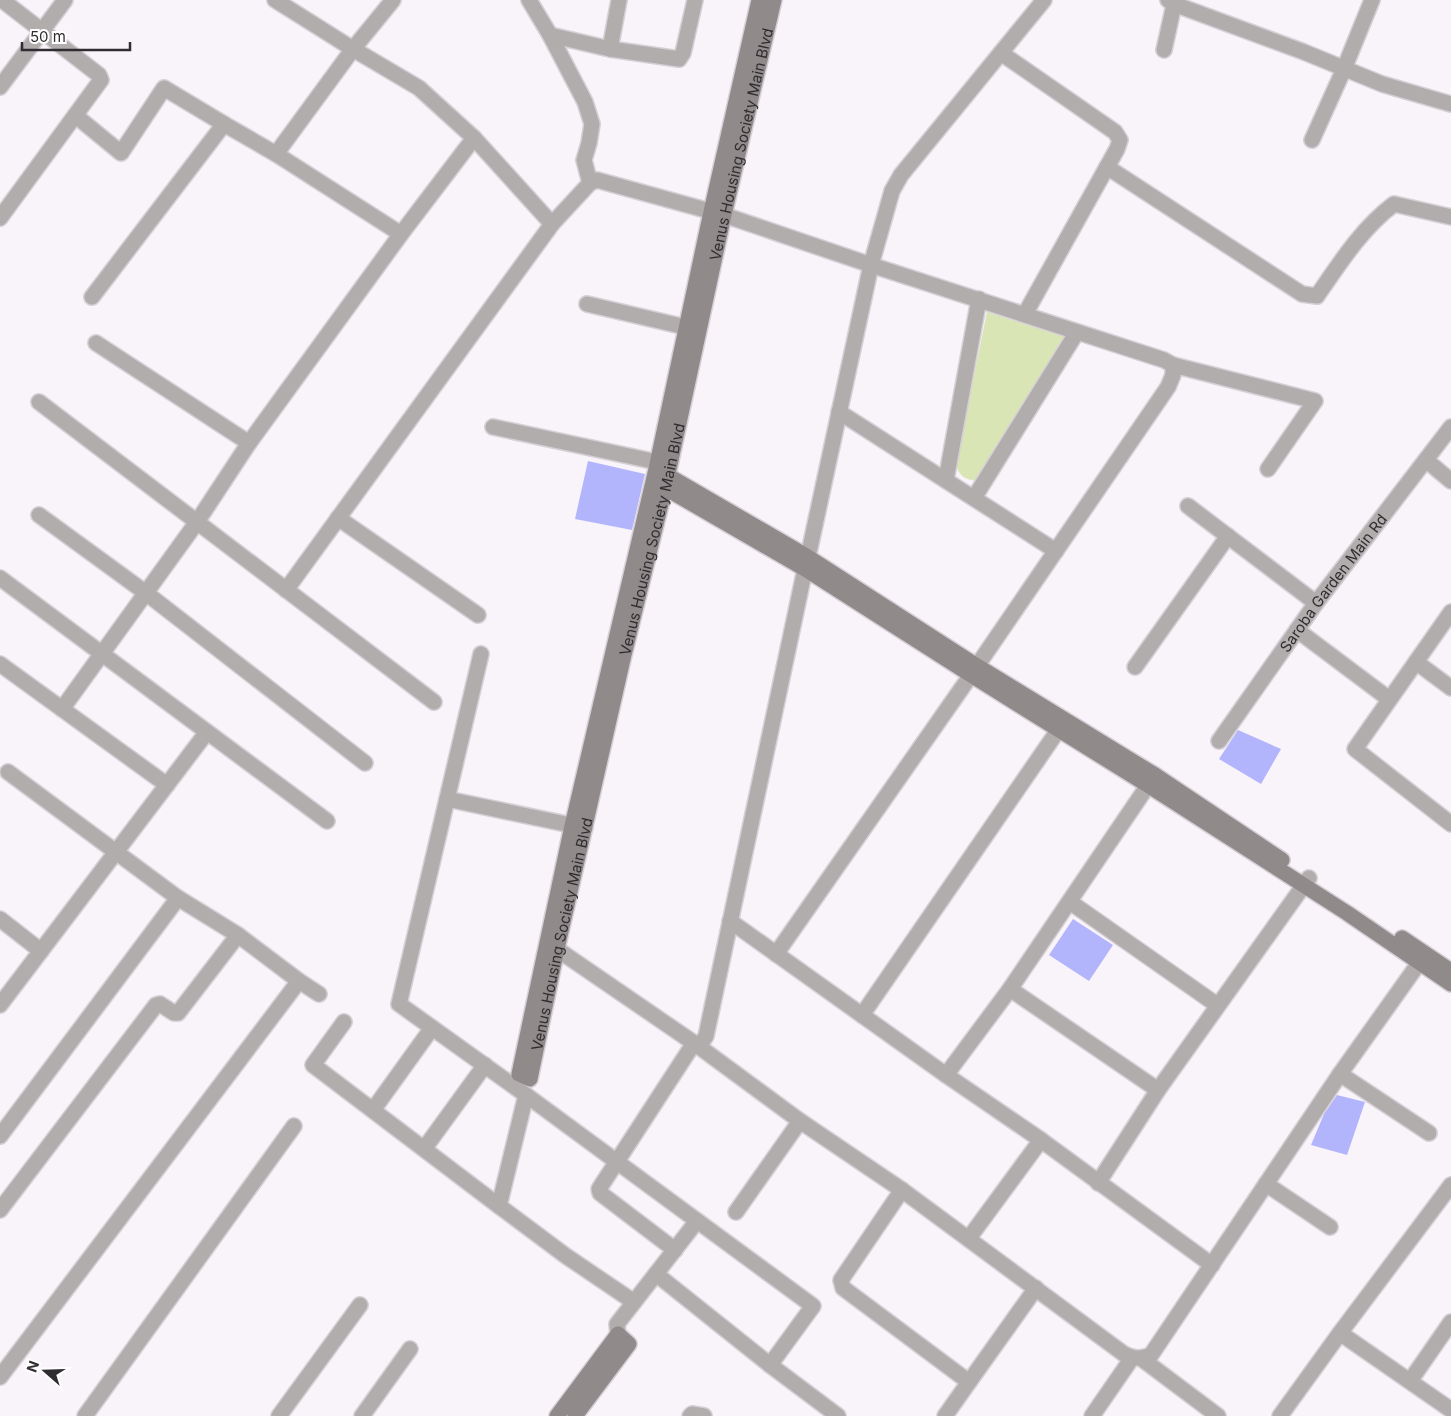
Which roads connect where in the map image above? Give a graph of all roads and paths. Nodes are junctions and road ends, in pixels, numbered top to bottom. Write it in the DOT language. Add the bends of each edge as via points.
graph roads {
  1 [pos="2,0"];
  2 [pos="65,0"];
  3 [pos="275,0"];
  4 [pos="393,0"];
  5 [pos="529,0"];
  6 [pos="619,0"];
  7 [pos="695,0"];
  8 [pos="759,0"];
  9 [pos="774,0"];
  10 [pos="1044,0"];
  11 [pos="1372,0"];
  12 [pos="1172,1"];
  13 [pos="42,29"];
  14 [pos="550,35"];
  15 [pos="353,49"];
  16 [pos="610,49"];
  17 [pos="1164,50"];
  18 [pos="1001,52"];
  19 [pos="1344,69"];
  20 [pos="0,87"];
  21 [pos="1451,104"];
  22 [pos="76,116"];
  23 [pos="224,124"];
  24 [pos="474,138"];
  25 [pos="1312,140"];
  26 [pos="276,154"];
  27 [pos="1107,167"];
  28 [pos="590,183"];
  29 [pos="717,213"];
  30 [pos="1451,217"];
  31 [pos="0,218"];
  32 [pos="552,224"];
  33 [pos="401,234"];
  34 [pos="871,265"];
  35 [pos="92,297"];
  36 [pos="979,299"];
  37 [pos="587,304"];
  38 [pos="1025,314"];
  39 [pos="693,330"];
  40 [pos="1077,332"];
  41 [pos="96,343"];
  42 [pos="1173,365"];
  43 [pos="39,402"];
  44 [pos="839,412"];
  45 [pos="493,427"];
  46 [pos="1451,427"];
  47 [pos="249,443"];
  48 [pos="1426,460"];
  49 [pos="1268,470"];
  50 [pos="660,476"];
  51 [pos="946,480"];
  52 [pos="1451,481"];
  53 [pos="974,498"];
  54 [pos="1188,506"];
  55 [pos="39,515"];
  56 [pos="338,518"];
  57 [pos="197,522"];
  58 [pos="1228,536"];
  59 [pos="1056,551"];
  60 [pos="806,563"];
  61 [pos="0,578"];
  62 [pos="286,590"];
  63 [pos="146,593"];
  64 [pos="1316,603"];
  65 [pos="1451,612"];
  66 [pos="478,614"];
  67 [pos="1297,630"];
  68 [pos="102,654"];
  69 [pos="481,654"];
  70 [pos="1416,662"];
  71 [pos="0,664"];
  72 [pos="1135,668"];
  73 [pos="974,670"];
  74 [pos="1451,688"];
  75 [pos="1389,698"];
  76 [pos="434,702"];
  77 [pos="62,709"];
  78 [pos="1062,725"];
  79 [pos="207,732"];
  80 [pos="1219,741"];
  81 [pos="366,763"];
  82 [pos="8,772"];
  83 [pos="1152,780"];
  84 [pos="167,785"];
  85 [pos="447,799"];
  86 [pos="1448,817"];
  87 [pos="327,821"];
  88 [pos="578,827"];
  89 [pos="116,852"];
  90 [pos="1306,882"];
  91 [pos="178,898"];
  92 [pos="1070,902"];
  93 [pos="0,919"];
  94 [pos="730,921"];
  95 [pos="238,935"];
  96 [pos="552,945"];
  97 [pos="41,951"];
  98 [pos="776,954"];
  99 [pos="1422,958"];
  100 [pos="1451,970"];
  101 [pos="299,981"];
  102 [pos="1451,984"];
  103 [pos="1010,989"];
  104 [pos="320,994"];
  105 [pos="0,1004"];
  106 [pos="1217,1005"];
  107 [pos="862,1015"];
  108 [pos="344,1022"];
  109 [pos="432,1028"];
  110 [pos="697,1045"];
  111 [pos="485,1065"];
  112 [pos="1340,1074"];
  113 [pos="946,1075"];
  114 [pos="524,1076"];
  115 [pos="1158,1090"];
  116 [pos="526,1095"];
  117 [pos="373,1110"];
  118 [pos="800,1121"];
  119 [pos="294,1126"];
  120 [pos="1429,1133"];
  121 [pos="0,1136"];
  122 [pos="1041,1140"];
  123 [pos="424,1149"];
  124 [pos="616,1162"];
  125 [pos="1098,1183"];
  126 [pos="1266,1184"];
  127 [pos="1451,1185"];
  128 [pos="902,1190"];
  129 [pos="499,1206"];
  130 [pos="0,1210"];
  131 [pos="736,1212"];
  132 [pos="697,1220"];
  133 [pos="1330,1227"];
  134 [pos="969,1238"];
  135 [pos="675,1250"];
  136 [pos="1212,1265"];
  137 [pos="656,1274"];
  138 [pos="1036,1288"];
  139 [pos="634,1302"];
  140 [pos="360,1305"];
  141 [pos="1451,1322"];
  142 [pos="1340,1333"];
  143 [pos="618,1334"];
  144 [pos="410,1349"];
  145 [pos="1137,1358"];
  146 [pos="770,1365"];
  147 [pos="0,1377"];
  148 [pos="1410,1381"];
  149 [pos="969,1382"];
  150 [pos="1451,1410"];
  151 [pos="85,1416"];
  152 [pos="279,1416"];
  153 [pos="362,1416"];
  154 [pos="557,1416"];
  155 [pos="575,1416"];
  156 [pos="690,1416"];
  157 [pos="704,1416"];
  158 [pos="838,1416"];
  159 [pos="945,1416"];
  160 [pos="1092,1416"];
  161 [pos="1218,1416"];
  162 [pos="1280,1416"];
  1 -- 13 [label="street"];
  2 -- 13 [label="street"];
  3 -- 15 [label="street"];
  4 -- 15 [label="street"];
  5 -- 14 [label="street"];
  6 -- 16 [label="street"];
  7 -- 16 [label="street" via="679,59"];
  8 -- 29 [label="street, Venus Housing Society Main Blvd"];
  9 -- 29 [label="street, Venus Housing Society Main Blvd"];
  10 -- 18 [label="street"];
  11 -- 19 [label="street"];
  12 -- 17 [label="street"];
  12 -- 19 [label="street"];
  13 -- 20 [label="street"];
  13 -- 22 [label="street" via="99,74 101,80"];
  14 -- 16 [label="street"];
  14 -- 28 [label="street" via="585,102 592,124 584,160"];
  15 -- 24 [label="street" via="419,88"];
  15 -- 26 [label="street"];
  18 -- 27 [label="street" via="1115,132 1120,140"];
  18 -- 34 [label="street" via="901,175 892,190"];
  19 -- 21 [label="street"];
  19 -- 25 [label="street"];
  22 -- 23 [label="street" via="121,153 164,88"];
  22 -- 31 [label="street"];
  23 -- 26 [label="street"];
  23 -- 35 [label="street"];
  24 -- 32 [label="street"];
  24 -- 33 [label="street"];
  26 -- 33 [label="street"];
  27 -- 30 [label="street" via="1302,294 1317,296 1348,250 1377,217 1394,204"];
  27 -- 38 [label="street"];
  28 -- 29 [label="street" via="597,180 625,186"];
  28 -- 32 [label="street"];
  29 -- 34 [label="street"];
  29 -- 39 [label="street, Venus Housing Society Main Blvd"];
  32 -- 56 [label="street"];
  33 -- 47 [label="street"];
  34 -- 36 [label="street"];
  34 -- 44 [label="street"];
  36 -- 38 [label="street"];
  36 -- 51 [label="street"];
  37 -- 39 [label="street"];
  38 -- 40 [label="street"];
  39 -- 50 [label="street, Venus Housing Society Main Blvd"];
  40 -- 42 [label="street"];
  40 -- 53 [label="street"];
  41 -- 47 [label="street"];
  42 -- 49 [label="street" via="1315,402"];
  42 -- 59 [label="street" via="1168,387"];
  43 -- 57 [label="street"];
  44 -- 51 [label="street"];
  44 -- 60 [label="street"];
  45 -- 50 [label="street"];
  46 -- 48 [label="street, Saroba Garden Main Rd"];
  47 -- 57 [label="street"];
  48 -- 52 [label="street"];
  48 -- 64 [label="street, Saroba Garden Main Rd"];
  50 -- 60 [label="street"];
  50 -- 88 [label="street, Venus Housing Society Main Blvd" via="626,650"];
  51 -- 53 [label="street"];
  53 -- 59 [label="street"];
  54 -- 58 [label="street"];
  55 -- 63 [label="street"];
  56 -- 62 [label="street"];
  56 -- 66 [label="street"];
  57 -- 62 [label="street"];
  57 -- 63 [label="street"];
  58 -- 64 [label="street"];
  58 -- 72 [label="street"];
  59 -- 73 [label="street"];
  60 -- 73 [label="street"];
  60 -- 94 [label="street"];
  61 -- 68 [label="street"];
  62 -- 76 [label="street"];
  63 -- 68 [label="street"];
  63 -- 81 [label="street"];
  64 -- 67 [label="street, Saroba Garden Main Rd"];
  65 -- 70 [label="street"];
  67 -- 75 [label="street"];
  67 -- 80 [label="street, Saroba Garden Main Rd"];
  68 -- 77 [label="street"];
  68 -- 79 [label="street"];
  69 -- 85 [label="street"];
  70 -- 74 [label="street"];
  70 -- 75 [label="street"];
  71 -- 77 [label="street"];
  73 -- 78 [label="street"];
  73 -- 98 [label="street"];
  75 -- 86 [label="street" via="1355,749"];
  77 -- 84 [label="street"];
  78 -- 83 [label="street"];
  78 -- 107 [label="street"];
  79 -- 84 [label="street"];
  79 -- 87 [label="street"];
  82 -- 89 [label="street"];
  83 -- 90 [label="street"];
  83 -- 92 [label="street"];
  84 -- 89 [label="street"];
  85 -- 88 [label="street"];
  85 -- 109 [label="street" via="399,1004"];
  88 -- 96 [label="street, Venus Housing Society Main Blvd"];
  89 -- 91 [label="street"];
  89 -- 97 [label="street"];
  90 -- 99 [label="street"];
  90 -- 106 [label="street"];
  91 -- 95 [label="street"];
  91 -- 121 [label="street"];
  92 -- 103 [label="street"];
  92 -- 106 [label="street"];
  93 -- 97 [label="street"];
  94 -- 98 [label="street"];
  94 -- 110 [label="street" via="706,1036"];
  95 -- 101 [label="street"];
  95 -- 130 [label="street" via="178,1013 156,1005"];
  96 -- 110 [label="street"];
  96 -- 114 [label="street, Venus Housing Society Main Blvd"];
  97 -- 105 [label="street"];
  98 -- 107 [label="street"];
  99 -- 100 [label="street"];
  99 -- 102 [label="street"];
  99 -- 112 [label="street"];
  101 -- 104 [label="street"];
  101 -- 147 [label="street"];
  103 -- 113 [label="street"];
  103 -- 115 [label="street"];
  106 -- 115 [label="street"];
  107 -- 113 [label="street"];
  108 -- 117 [label="street" via="313,1065"];
  109 -- 111 [label="street"];
  109 -- 117 [label="street"];
  110 -- 118 [label="street"];
  110 -- 124 [label="street"];
  111 -- 116 [label="street"];
  111 -- 123 [label="street"];
  112 -- 120 [label="street"];
  112 -- 126 [label="street"];
  113 -- 122 [label="street"];
  115 -- 125 [label="street"];
  116 -- 124 [label="street"];
  116 -- 129 [label="street"];
  117 -- 123 [label="street"];
  118 -- 128 [label="street"];
  118 -- 131 [label="street"];
  119 -- 151 [label="street"];
  122 -- 125 [label="street"];
  122 -- 134 [label="street"];
  123 -- 129 [label="street"];
  124 -- 132 [label="street"];
  124 -- 135 [label="street" via="599,1189 600,1193"];
  125 -- 136 [label="street"];
  126 -- 133 [label="street"];
  126 -- 136 [label="street"];
  127 -- 142 [label="street"];
  128 -- 134 [label="street"];
  128 -- 149 [label="street" via="841,1280 843,1288"];
  129 -- 139 [label="street"];
  132 -- 135 [label="street"];
  132 -- 146 [label="street" via="813,1306"];
  134 -- 138 [label="street"];
  135 -- 137 [label="street"];
  136 -- 145 [label="street" via="1151,1355"];
  137 -- 139 [label="street"];
  137 -- 146 [label="street"];
  138 -- 145 [label="street"];
  138 -- 149 [label="street"];
  139 -- 143 [label="street" via="617,1324"];
  140 -- 152 [label="street"];
  141 -- 148 [label="street"];
  142 -- 148 [label="street"];
  142 -- 162 [label="street"];
  143 -- 154 [label="street"];
  143 -- 155 [label="street" via="629,1344"];
  144 -- 153 [label="street"];
  145 -- 160 [label="street"];
  145 -- 161 [label="street"];
  146 -- 158 [label="street"];
  148 -- 150 [label="street"];
  149 -- 159 [label="street"];
  156 -- 157 [label="street"];
}
